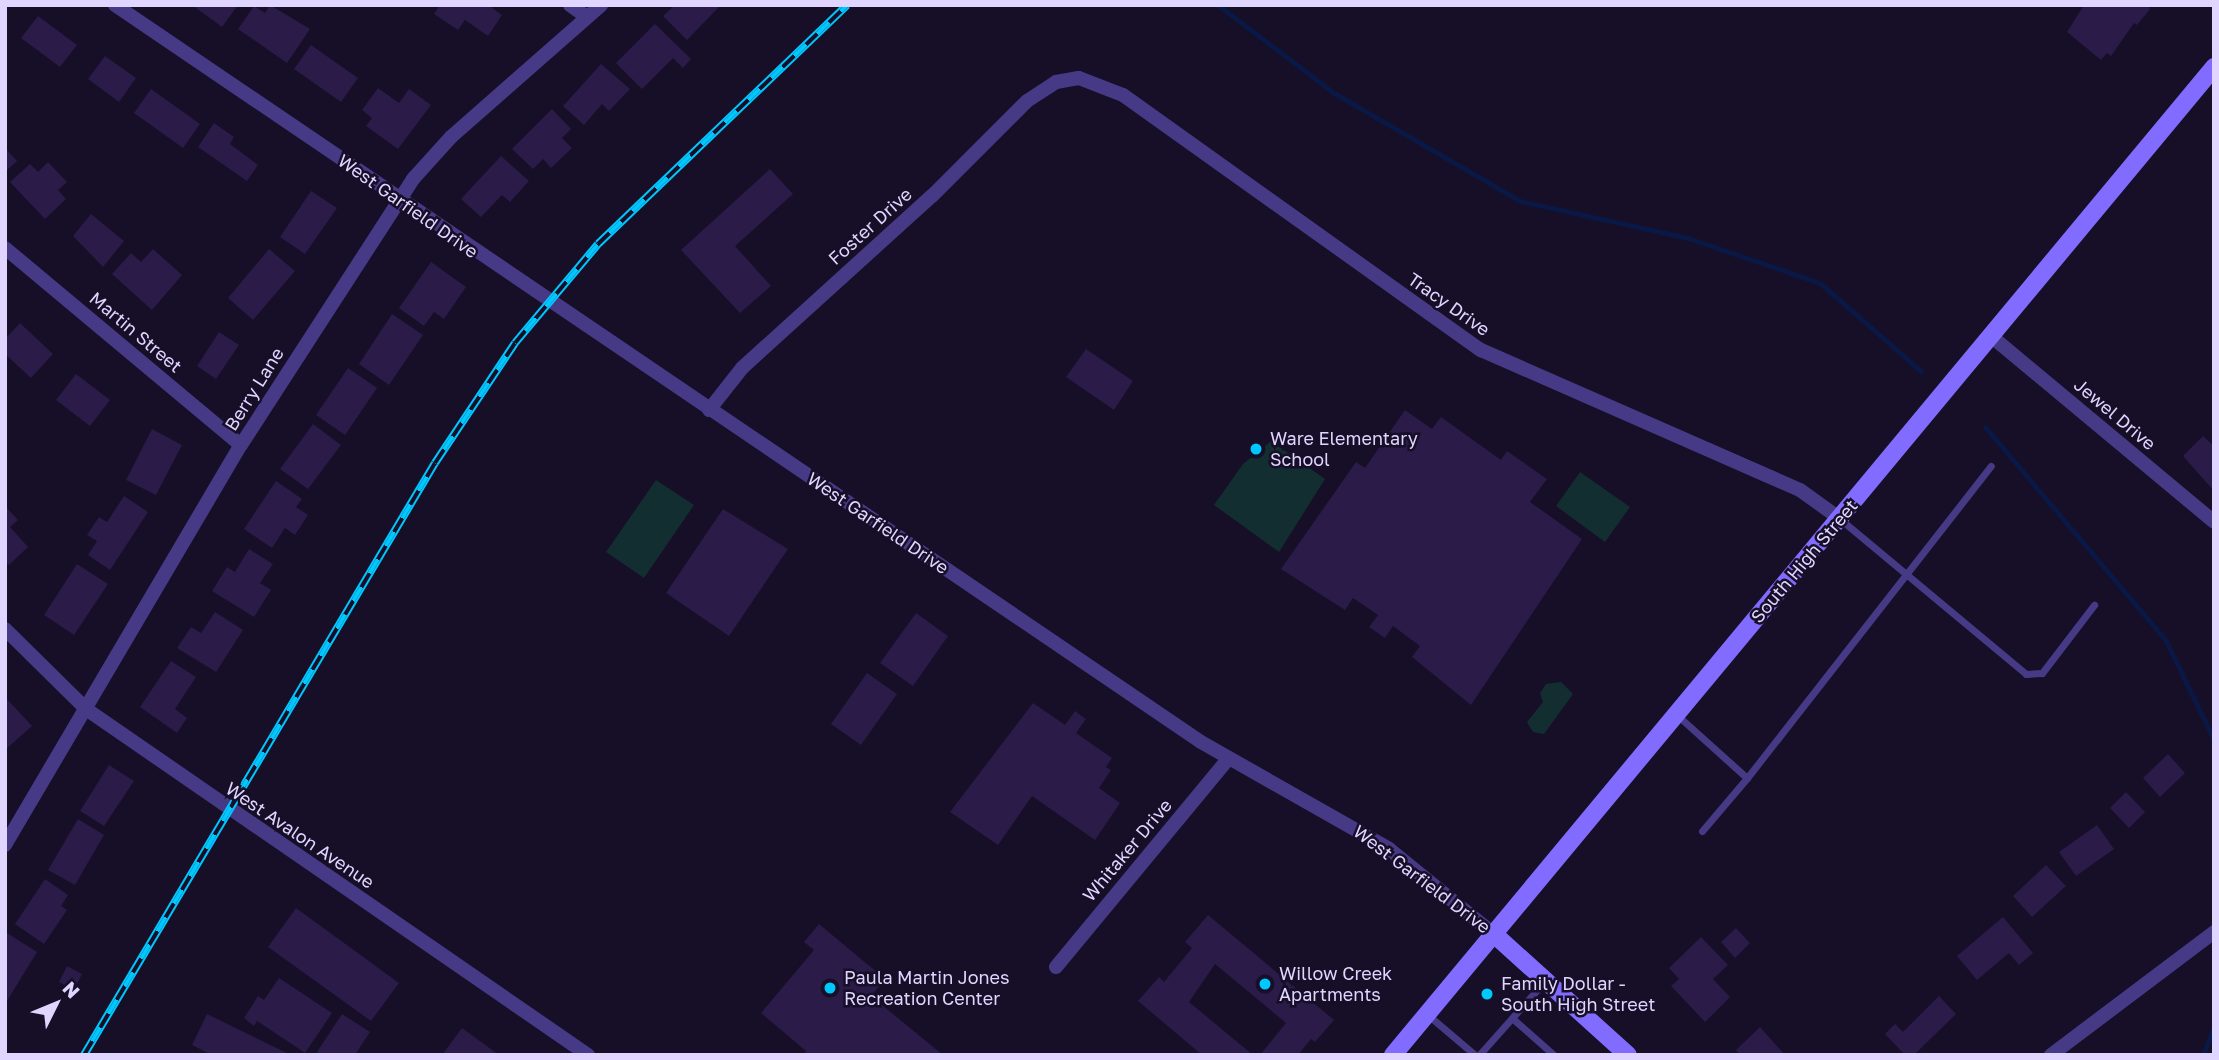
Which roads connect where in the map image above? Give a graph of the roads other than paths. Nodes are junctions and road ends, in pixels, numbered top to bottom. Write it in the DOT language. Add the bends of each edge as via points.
graph roads {
  1 [pos="115,5"];
  2 [pos="570,5"];
  3 [pos="601,5"];
  4 [pos="586,16"];
  5 [pos="2214,67"];
  6 [pos="1064,80"];
  7 [pos="399,199"];
  8 [pos="5,248"];
  9 [pos="1991,336"];
  10 [pos="709,410"];
  11 [pos="241,445"];
  12 [pos="1991,466"];
  13 [pos="1839,518"];
  14 [pos="2214,522"];
  15 [pos="1905,573"];
  16 [pos="2094,605"];
  17 [pos="5,629"];
  18 [pos="86,709"];
  19 [pos="1676,715"];
  20 [pos="1228,759"];
  21 [pos="1747,778"];
  22 [pos="1702,831"];
  23 [pos="5,845"];
  24 [pos="2214,932"];
  25 [pos="1495,935"];
  26 [pos="1056,967"];
  27 [pos="1545,980"];
  28 [pos="1428,1014"];
  29 [pos="1512,1018"];
  30 [pos="587,1055"];
  31 [pos="1393,1055"];
  32 [pos="1477,1055"];
  33 [pos="1554,1055"];
  34 [pos="1628,1055"];
  35 [pos="2051,1055"];
  1 -- 7 [label="street, West Garfield Drive"];
  2 -- 4 [label="street"];
  3 -- 4 [label="street, Berry Lane"];
  4 -- 7 [label="street, Berry Lane" via="451,137"];
  5 -- 9 [label="main road, South High Street"];
  6 -- 10 [label="street, Foster Drive" via="1027,101 932,196 742,368"];
  6 -- 13 [label="street, Tracy Drive" via="1093,80 1124,95 1481,350 1800,490"];
  7 -- 10 [label="street, West Garfield Drive"];
  7 -- 11 [label="street, Berry Lane"];
  8 -- 11 [label="street, Martin Street"];
  9 -- 13 [label="main road, South High Street"];
  9 -- 14 [label="street, Jewel Drive"];
  10 -- 20 [label="street, West Garfield Drive"];
  11 -- 18 [label="street, Berry Lane"];
  12 -- 15 [label="lane"];
  13 -- 15 [label="lane"];
  13 -- 19 [label="main road, South High Street"];
  15 -- 16 [label="lane" via="2026,674 2042,673"];
  15 -- 21 [label="lane"];
  17 -- 18 [label="street, West Avalon Avenue"];
  18 -- 23 [label="street, Berry Lane"];
  18 -- 30 [label="street, West Avalon Avenue"];
  19 -- 21 [label="lane"];
  19 -- 25 [label="main road, South High Street"];
  20 -- 25 [label="street, West Garfield Drive" via="1367,835"];
  20 -- 26 [label="street, Whitaker Drive"];
  21 -- 22 [label="lane"];
  24 -- 35 [label="street"];
  25 -- 27 [label="main road, West Garfield Drive"];
  25 -- 28 [label="main road, South High Street"];
  27 -- 29 [label="lane"];
  27 -- 34 [label="main road, West Garfield Drive"];
  28 -- 31 [label="main road, South High Street"];
  28 -- 32 [label="lane"];
  29 -- 32 [label="lane"];
  29 -- 33 [label="lane"];
}
